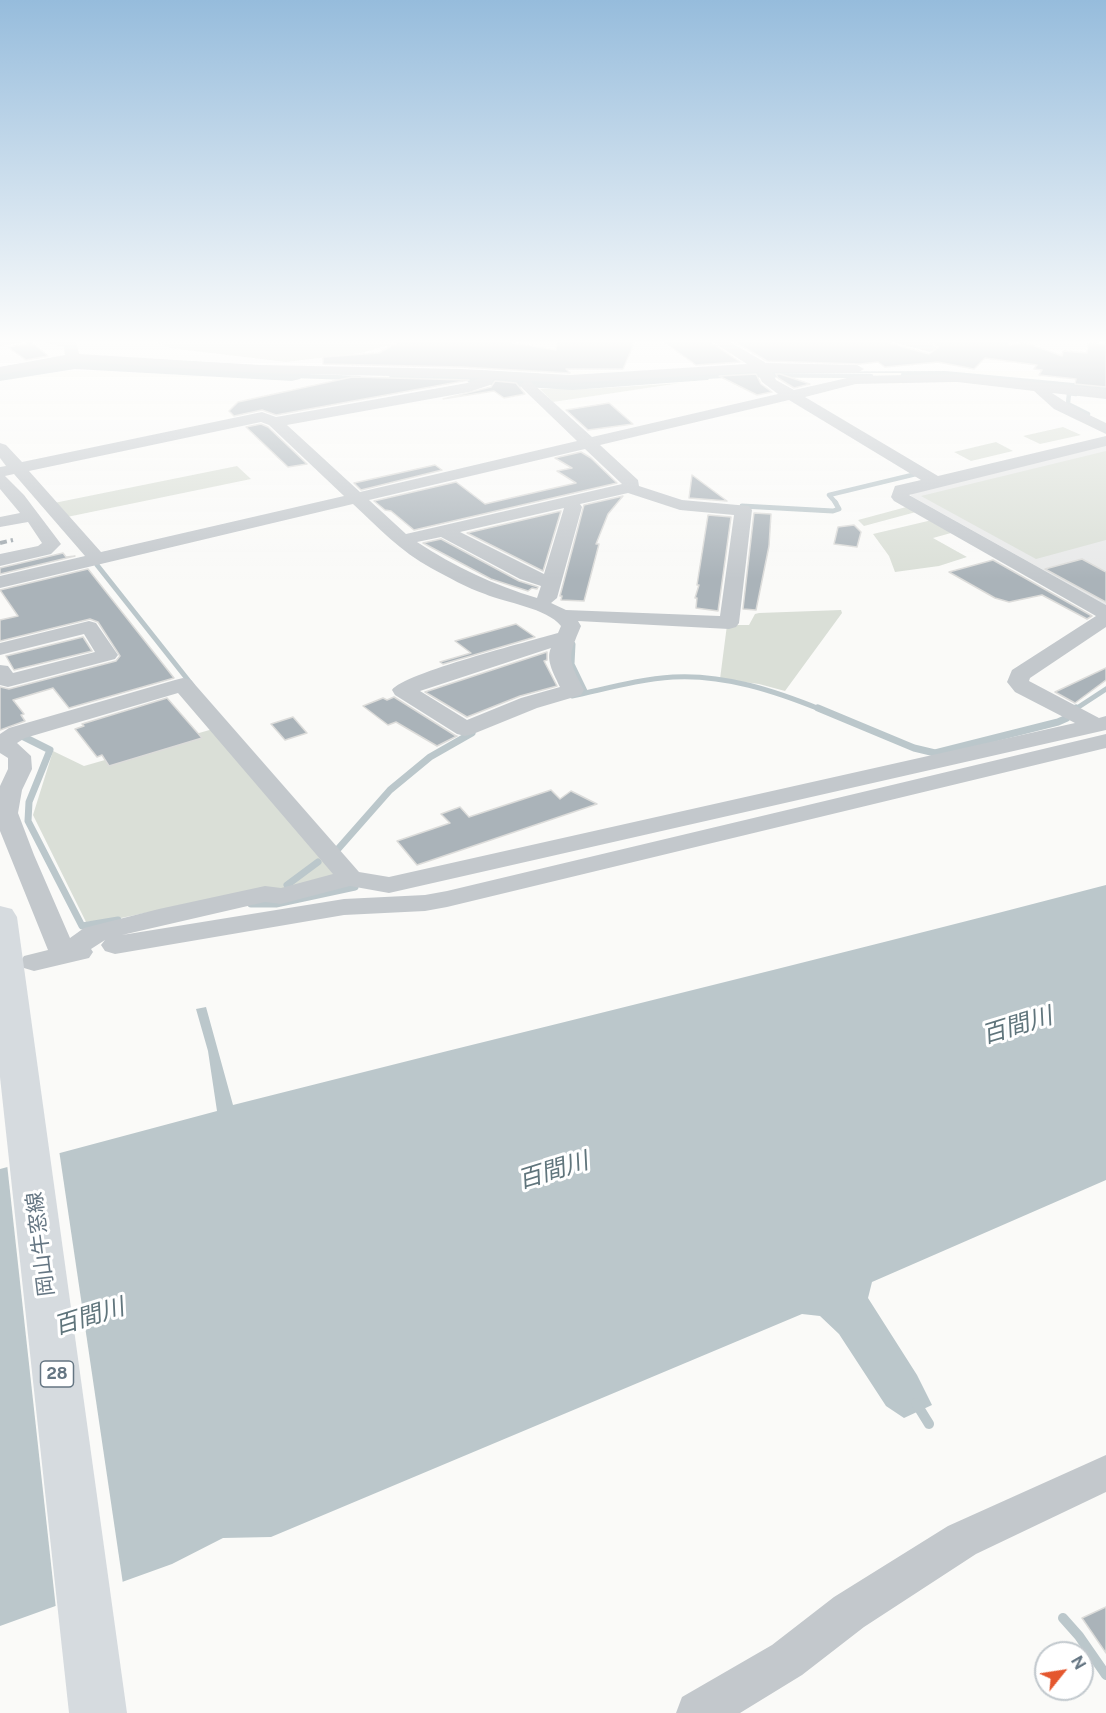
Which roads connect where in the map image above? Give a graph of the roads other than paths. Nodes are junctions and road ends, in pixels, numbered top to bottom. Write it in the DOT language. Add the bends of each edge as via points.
graph roads {
  1 [pos="254,419"];
  2 [pos="267,419"];
  3 [pos="292,419"];
  4 [pos="562,419"];
  5 [pos="688,419"];
  6 [pos="830,419"];
  7 [pos="1087,419"];
  8 [pos="275,422"];
  9 [pos="1106,429"];
  10 [pos="1106,441"];
  11 [pos="586,443"];
  12 [pos="0,448"];
  13 [pos="9,478"];
  14 [pos="936,482"];
  15 [pos="629,488"];
  16 [pos="356,498"];
  17 [pos="569,502"];
  18 [pos="31,516"];
  19 [pos="0,522"];
  20 [pos="444,531"];
  21 [pos="0,537"];
  22 [pos="402,540"];
  23 [pos="7,558"];
  24 [pos="97,560"];
  25 [pos="0,582"];
  26 [pos="544,598"];
  27 [pos="1106,613"];
  28 [pos="1106,618"];
  29 [pos="566,627"];
  30 [pos="0,649"];
  31 [pos="0,672"];
  32 [pos="1090,722"];
  33 [pos="0,745"];
  34 [pos="350,878"];
  35 [pos="0,917"];
  36 [pos="64,955"];
  37 [pos="34,962"];
  38 [pos="1106,1473"];
  39 [pos="98,1713"];
  40 [pos="698,1713"];
  1 -- 13 [label="street"];
  2 -- 8 [label="street"];
  3 -- 8 [label="street"];
  4 -- 11 [label="street"];
  5 -- 11 [label="street"];
  6 -- 14 [label="street"];
  7 -- 9 [label="street"];
  8 -- 16 [label="street"];
  10 -- 14 [label="street"];
  11 -- 15 [label="street" via="632,484"];
  11 -- 16 [label="street"];
  12 -- 13 [label="street"];
  13 -- 18 [label="street"];
  13 -- 24 [label="street"];
  14 -- 27 [label="street" via="902,490 900,497"];
  15 -- 17 [label="street"];
  15 -- 29 [label="street" via="680,505 743,510 729,623 570,615"];
  16 -- 22 [label="street"];
  16 -- 24 [label="street"];
  17 -- 20 [label="street"];
  17 -- 26 [label="street" via="573,507"];
  18 -- 19 [label="street"];
  18 -- 23 [label="street" via="52,544 44,550"];
  20 -- 22 [label="street"];
  20 -- 26 [label="street" via="527,575"];
  21 -- 23 [label="street"];
  22 -- 26 [label="street" via="436,563 491,590"];
  24 -- 25 [label="street"];
  26 -- 29 [label="street"];
  28 -- 32 [label="street" via="1020,675 1018,682"];
  29 -- 29 [label="street" via="559,653 573,690 465,729 403,690"];
  30 -- 31 [label="street" via="89,627 108,655 8,681"];
  32 -- 34 [label="street" via="389,885"];
  32 -- 36 [label="street" via="447,899 344,907"];
  33 -- 34 [label="street" via="17,733 183,685"];
  33 -- 36 [label="street" via="19,756 20,770 10,790 6,813"];
  34 -- 36 [label="street" via="94,934"];
  35 -- 39 [label="main road, 岡山牛窓線 / 28"];
  36 -- 37 [label="street"];
  38 -- 40 [label="street" via="952,1546 849,1612 787,1660"];
}
